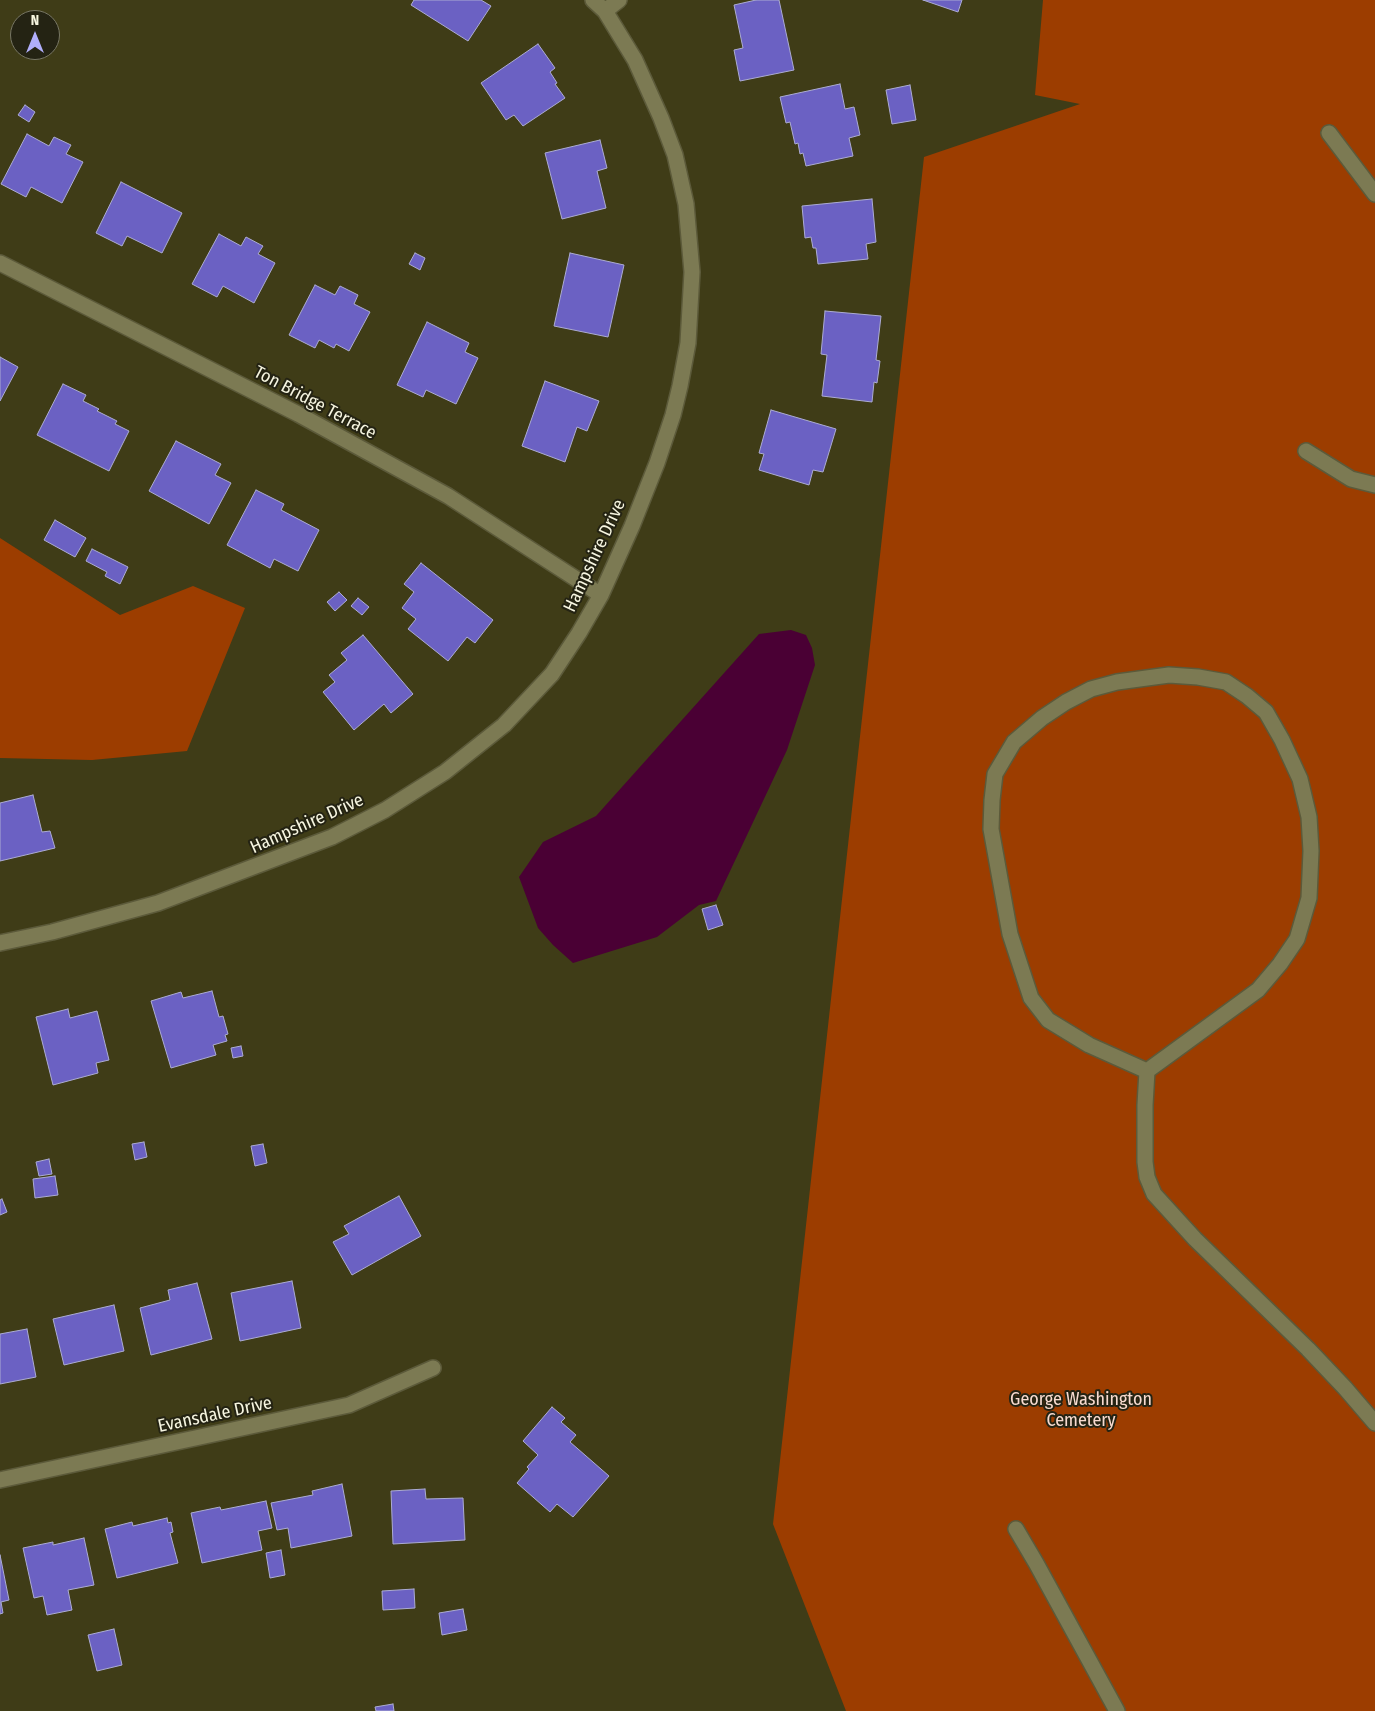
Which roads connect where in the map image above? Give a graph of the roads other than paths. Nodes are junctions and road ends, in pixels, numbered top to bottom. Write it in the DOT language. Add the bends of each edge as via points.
graph roads {
  1 [pos="593,0"];
  2 [pos="619,0"];
  3 [pos="605,11"];
  4 [pos="1329,133"];
  5 [pos="1375,194"];
  6 [pos="0,264"];
  7 [pos="1306,451"];
  8 [pos="1375,485"];
  9 [pos="601,595"];
  10 [pos="0,943"];
  11 [pos="1147,1071"];
  12 [pos="433,1368"];
  13 [pos="1375,1424"];
  14 [pos="0,1480"];
  15 [pos="1016,1529"];
  16 [pos="1117,1711"];
  1 -- 3 [label="street, Hampshire Drive"];
  2 -- 3 [label="street"];
  3 -- 9 [label="street, Hampshire Drive" via="635,60 675,155 686,204 692,272 688,343 673,415 653,472"];
  4 -- 5 [label="street"];
  6 -- 9 [label="street, Ton Bridge Terrace" via="298,414 448,496"];
  7 -- 8 [label="street" via="1351,479"];
  9 -- 10 [label="street, Hampshire Drive" via="552,674 504,725 445,772 385,810 332,837 158,903"];
  11 -- 11 [label="street" via="1089,1045 1048,1020 1031,998 1010,934 991,829 995,774 1014,742 1042,718 1091,689 1169,675 1198,677 1226,682 1247,696 1266,712 1282,740 1300,779 1309,817 1309,898 1297,939 1258,990"];
  11 -- 13 [label="street" via="1145,1162 1154,1194 1195,1239 1308,1349"];
  12 -- 14 [label="street, Evansdale Drive" via="350,1405"];
  15 -- 16 [label="street"];
}
